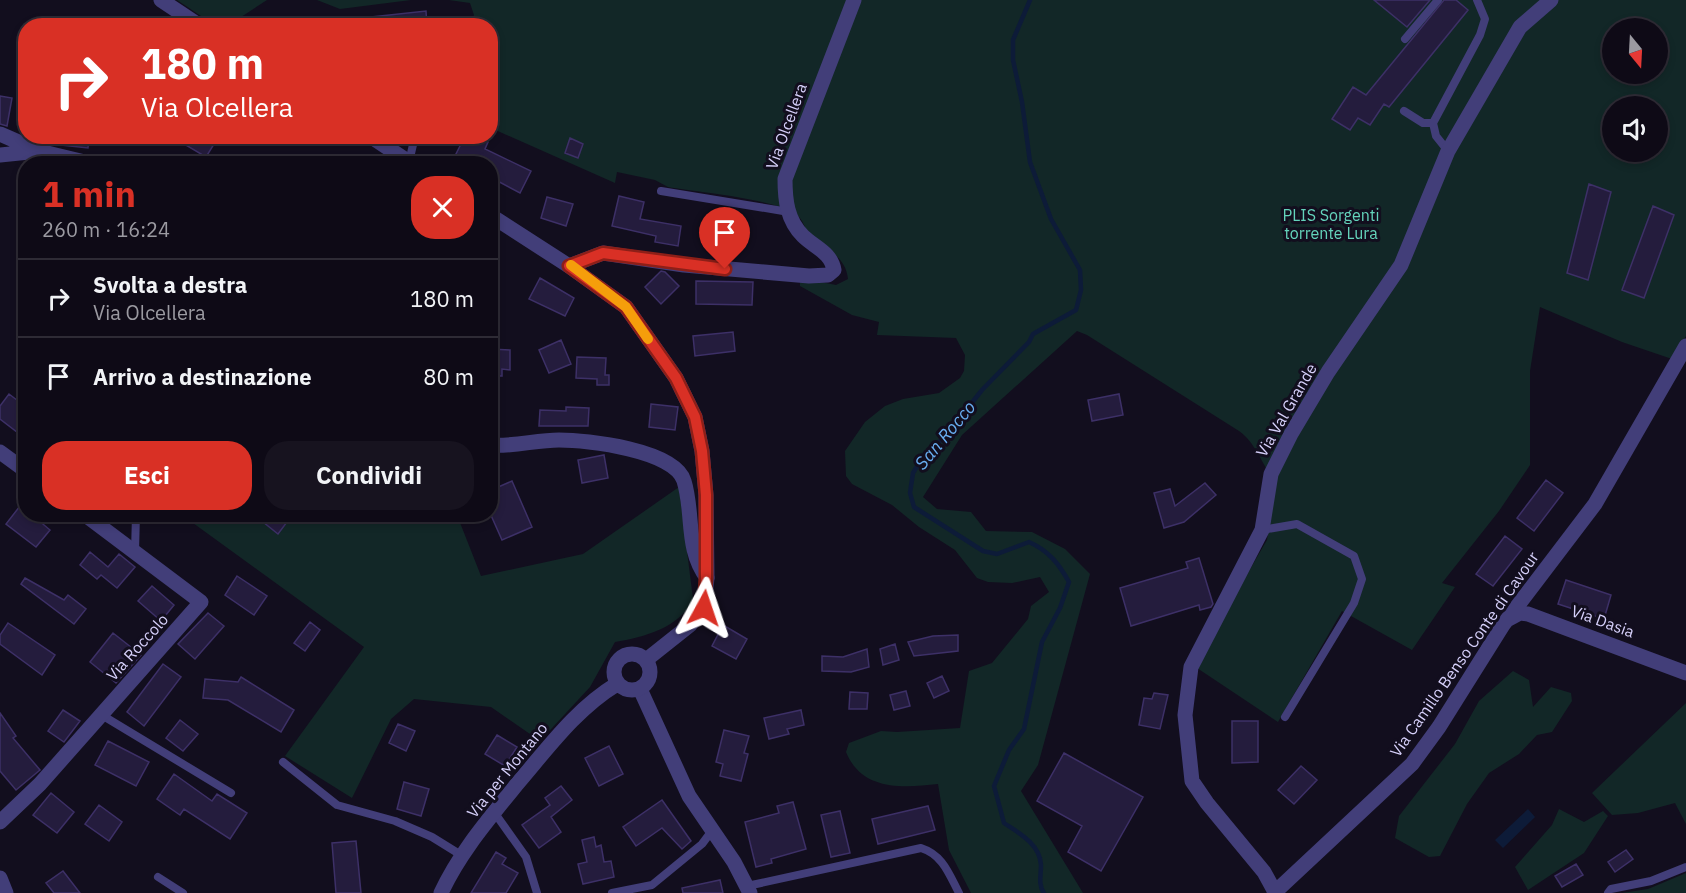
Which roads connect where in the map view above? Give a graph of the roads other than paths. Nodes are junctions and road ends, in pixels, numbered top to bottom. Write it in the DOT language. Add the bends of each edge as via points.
graph roads {
  1 [pos="161,0"];
  2 [pos="854,0"];
  3 [pos="1438,0"];
  4 [pos="1477,0"];
  5 [pos="1551,0"];
  6 [pos="188,18"];
  7 [pos="1405,39"];
  8 [pos="1404,111"];
  9 [pos="1433,123"];
  10 [pos="0,134"];
  11 [pos="18,142"];
  12 [pos="23,144"];
  13 [pos="382,144"];
  14 [pos="39,151"];
  15 [pos="1448,151"];
  16 [pos="0,155"];
  17 [pos="60,156"];
  18 [pos="400,156"];
  19 [pos="661,191"];
  20 [pos="789,212"];
  21 [pos="498,223"];
  22 [pos="569,266"];
  23 [pos="1686,346"];
  24 [pos="498,444"];
  25 [pos="0,452"];
  26 [pos="18,465"];
  27 [pos="94,522"];
  28 [pos="136,522"];
  29 [pos="1262,530"];
  30 [pos="135,553"];
  31 [pos="706,578"];
  32 [pos="1507,620"];
  33 [pos="646,660"];
  34 [pos="1686,672"];
  35 [pos="617,684"];
  36 [pos="640,689"];
  37 [pos="100,714"];
  38 [pos="1285,717"];
  39 [pos="283,762"];
  40 [pos="231,793"];
  41 [pos="494,812"];
  42 [pos="0,822"];
  43 [pos="711,832"];
  44 [pos="461,855"];
  45 [pos="1686,867"];
  46 [pos="159,877"];
  47 [pos="0,878"];
  48 [pos="748,889"];
  49 [pos="1274,892"];
  50 [pos="6,893"];
  51 [pos="183,893"];
  52 [pos="441,893"];
  53 [pos="537,893"];
  54 [pos="612,893"];
  55 [pos="959,893"];
  56 [pos="1608,893"];
  1 -- 6 [label="street"];
  2 -- 20 [label="street, Via Olcellera" via="785,179"];
  3 -- 7 [label="lane"];
  4 -- 9 [label="lane" via="1485,19 1480,35"];
  5 -- 15 [label="street, Via Val Grande" via="1520,27"];
  8 -- 9 [label="lane" via="1423,123"];
  9 -- 15 [label="lane" via="1436,136"];
  10 -- 11 [label="street"];
  12 -- 14 [label="street"];
  13 -- 18 [label="street"];
  14 -- 16 [label="street"];
  14 -- 17 [label="street"];
  15 -- 29 [label="street, Via Val Grande" via="1401,265 1328,372 1270,474"];
  19 -- 20 [label="lane"];
  20 -- 22 [label="street, Via Olcellera" via="802,235 828,255 834,270 828,275 684,265 603,253"];
  21 -- 22 [label="street"];
  22 -- 31 [label="street" via="626,307 676,378 695,417 706,495"];
  23 -- 32 [label="street, Via Camillo Benso Conte di Cavour" via="1595,504"];
  24 -- 31 [label="street" via="560,440 650,454 667,462 679,471 685,483 691,537 699,568"];
  25 -- 26 [label="street"];
  27 -- 30 [label="street, Via Roccolo"];
  28 -- 30 [label="lane"];
  29 -- 38 [label="lane" via="1297,524 1354,556 1362,579 1354,603"];
  29 -- 49 [label="street, Via Val Grande" via="1191,667 1185,715 1192,781 1264,872"];
  30 -- 37 [label="street, Via Roccolo" via="201,602"];
  31 -- 33 [label="street" via="704,608 690,625"];
  32 -- 34 [label="street, Via Dasia" via="1520,613 1528,614"];
  32 -- 49 [label="street, Via Camillo Benso Conte di Cavour" via="1412,764"];
  33 -- 35 [label="street" via="631,653 617,661 613,677"];
  33 -- 36 [label="street" via="650,676"];
  35 -- 36 [label="street" via="632,691"];
  35 -- 41 [label="street, Via per Montano" via="561,731"];
  36 -- 43 [label="street" via="689,796"];
  37 -- 40 [label="lane"];
  37 -- 42 [label="street, Via Roccolo" via="40,784"];
  39 -- 44 [label="lane" via="337,806 395,822 432,837"];
  41 -- 44 [label="street, Via per Montano"];
  41 -- 53 [label="lane" via="526,857"];
  43 -- 48 [label="street"];
  43 -- 54 [label="lane" via="652,885"];
  44 -- 52 [label="street, Via per Montano"];
  45 -- 56 [label="lane"];
  46 -- 51 [label="lane"];
  47 -- 50 [label="street"];
  48 -- 55 [label="lane" via="921,848 941,860"];
}
